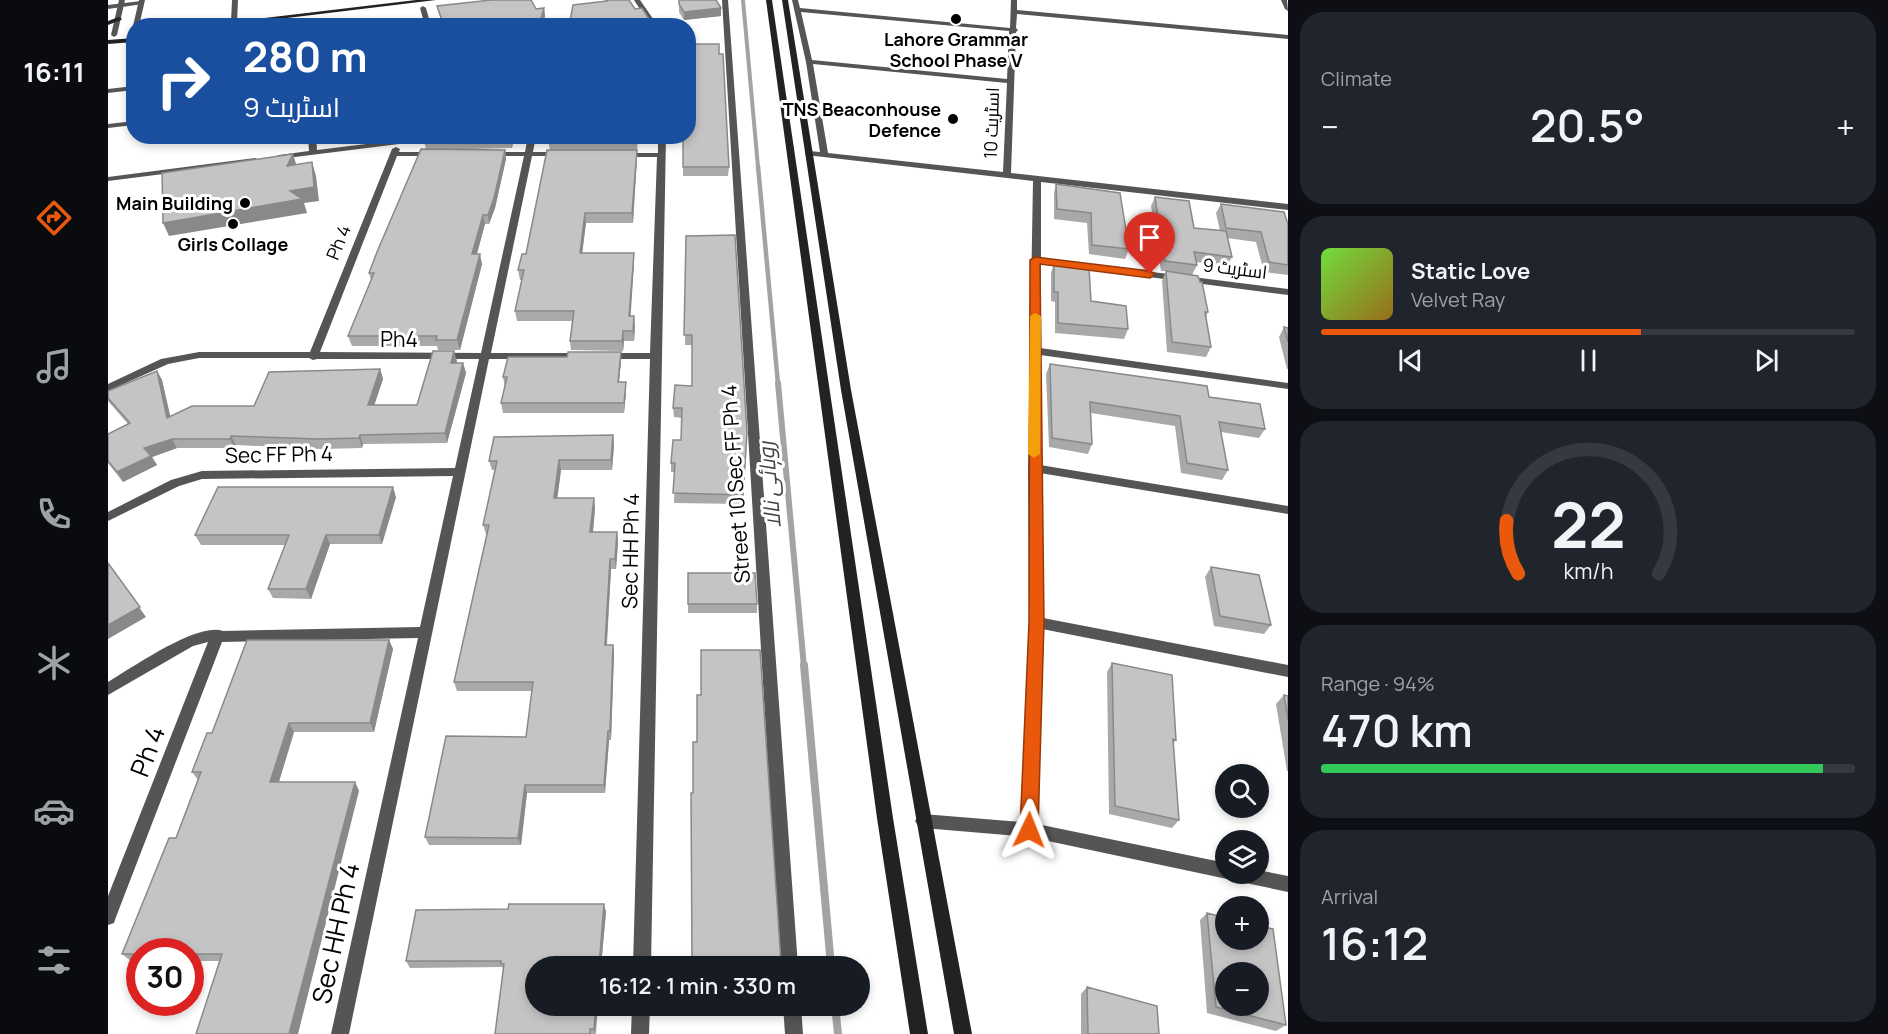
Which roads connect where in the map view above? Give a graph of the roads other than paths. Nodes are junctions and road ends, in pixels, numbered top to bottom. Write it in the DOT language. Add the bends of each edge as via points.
graph roads {
  1 [pos="235,0"];
  2 [pos="433,0"];
  3 [pos="637,0"];
  4 [pos="725,0"];
  5 [pos="770,0"];
  6 [pos="785,0"];
  7 [pos="795,0"];
  8 [pos="1014,0"];
  9 [pos="1284,0"];
  10 [pos="141,2"];
  11 [pos="122,3"];
  12 [pos="444,6"];
  13 [pos="108,7"];
  14 [pos="423,8"];
  15 [pos="1288,9"];
  16 [pos="796,10"];
  17 [pos="1014,12"];
  18 [pos="138,18"];
  19 [pos="234,18"];
  20 [pos="270,18"];
  21 [pos="335,18"];
  22 [pos="426,18"];
  23 [pos="650,18"];
  24 [pos="119,19"];
  25 [pos="108,23"];
  26 [pos="1015,30"];
  27 [pos="126,34"];
  28 [pos="111,35"];
  29 [pos="1288,37"];
  30 [pos="126,40"];
  31 [pos="108,42"];
  32 [pos="809,62"];
  33 [pos="797,76"];
  34 [pos="811,76"];
  35 [pos="1010,81"];
  36 [pos="126,89"];
  37 [pos="108,91"];
  38 [pos="126,124"];
  39 [pos="108,126"];
  40 [pos="312,144"];
  41 [pos="367,144"];
  42 [pos="398,144"];
  43 [pos="530,144"];
  44 [pos="662,144"];
  45 [pos="313,152"];
  46 [pos="809,153"];
  47 [pos="394,154"];
  48 [pos="450,154"];
  49 [pos="484,154"];
  50 [pos="528,154"];
  51 [pos="573,154"];
  52 [pos="824,154"];
  53 [pos="606,155"];
  54 [pos="661,155"];
  55 [pos="1007,175"];
  56 [pos="108,179"];
  57 [pos="1037,179"];
  58 [pos="1288,207"];
  59 [pos="1035,260"];
  60 [pos="1288,292"];
  61 [pos="1036,351"];
  62 [pos="654,356"];
  63 [pos="314,357"];
  64 [pos="487,357"];
  65 [pos="1288,386"];
  66 [pos="108,388"];
  67 [pos="1034,468"];
  68 [pos="460,472"];
  69 [pos="1288,510"];
  70 [pos="108,517"];
  71 [pos="1036,622"];
  72 [pos="426,632"];
  73 [pos="218,635"];
  74 [pos="1288,671"];
  75 [pos="108,688"];
  76 [pos="923,821"];
  77 [pos="1029,830"];
  78 [pos="1215,869"];
  79 [pos="1269,880"];
  80 [pos="1288,884"];
  81 [pos="112,895"];
  82 [pos="108,917"];
  83 [pos="642,956"];
  84 [pos="788,956"];
  85 [pos="641,1016"];
  86 [pos="793,1016"];
  87 [pos="340,1034"];
  88 [pos="640,1034"];
  89 [pos="794,1034"];
  90 [pos="919,1034"];
  91 [pos="963,1034"];
  1 -- 19 [label="street"];
  2 -- 20 [label="main road"];
  3 -- 23 [label="street"];
  4 -- 84 [label="street, Street 10 Sec FF Ph 4"];
  5 -- 90 [label="main road"];
  6 -- 33 [label="main road"];
  7 -- 16 [label="street"];
  8 -- 17 [label="street, اسٹریٹ 10"];
  9 -- 15 [label="street"];
  10 -- 11 [label="street"];
  10 -- 18 [label="street"];
  11 -- 13 [label="street"];
  11 -- 24 [label="street"];
  12 -- 14 [label="main road"];
  14 -- 21 [label="main road"];
  14 -- 22 [label="street"];
  16 -- 26 [label="street"];
  16 -- 32 [label="street"];
  17 -- 26 [label="street, اسٹریٹ 10"];
  17 -- 29 [label="street"];
  24 -- 25 [label="main road"];
  24 -- 28 [label="street"];
  26 -- 35 [label="street, اسٹریٹ 10"];
  27 -- 28 [label="main road"];
  30 -- 31 [label="main road"];
  32 -- 34 [label="street"];
  32 -- 35 [label="street"];
  33 -- 34 [label="street"];
  33 -- 46 [label="main road"];
  34 -- 52 [label="street"];
  35 -- 55 [label="street, اسٹریٹ 10"];
  36 -- 37 [label="street"];
  38 -- 39 [label="street"];
  40 -- 45 [label="street"];
  41 -- 45 [label="street, Ph 4"];
  42 -- 47 [label="street, Ph 4"];
  43 -- 50 [label="street, Sec HH Ph 4"];
  44 -- 54 [label="street, Sec HH Ph 4"];
  45 -- 56 [label="street, Ph 4"];
  46 -- 52 [label="street"];
  46 -- 76 [label="main road" via="846,390"];
  47 -- 48 [label="street"];
  47 -- 63 [label="street, Ph 4"];
  49 -- 50 [label="street"];
  50 -- 51 [label="street"];
  50 -- 64 [label="street, Sec HH Ph 4"];
  52 -- 55 [label="street"];
  53 -- 54 [label="street"];
  54 -- 62 [label="street, Sec HH Ph 4"];
  55 -- 57 [label="street"];
  57 -- 58 [label="street"];
  57 -- 59 [label="street"];
  59 -- 60 [label="street, اسٹریٹ 9"];
  59 -- 61 [label="street"];
  61 -- 65 [label="street"];
  61 -- 67 [label="street"];
  62 -- 64 [label="street, Ph4"];
  62 -- 83 [label="street, Sec HH Ph 4"];
  63 -- 64 [label="street, Ph4"];
  63 -- 66 [label="street, Ph4" via="179,357"];
  64 -- 68 [label="street, Sec HH Ph 4"];
  67 -- 69 [label="street"];
  67 -- 71 [label="street"];
  68 -- 70 [label="street, Sec FF Ph 4" via="202,475 175,483"];
  68 -- 72 [label="street, Sec HH Ph 4"];
  71 -- 74 [label="street"];
  71 -- 77 [label="street"];
  72 -- 73 [label="street"];
  72 -- 87 [label="street, Sec HH Ph 4"];
  73 -- 75 [label="street" via="189,641"];
  73 -- 81 [label="street, Ph 4"];
  76 -- 77 [label="street"];
  76 -- 91 [label="main road"];
  77 -- 78 [label="street"];
  79 -- 80 [label="street"];
  81 -- 82 [label="street, Ph 4"];
  85 -- 88 [label="street"];
  86 -- 89 [label="street"];
}
